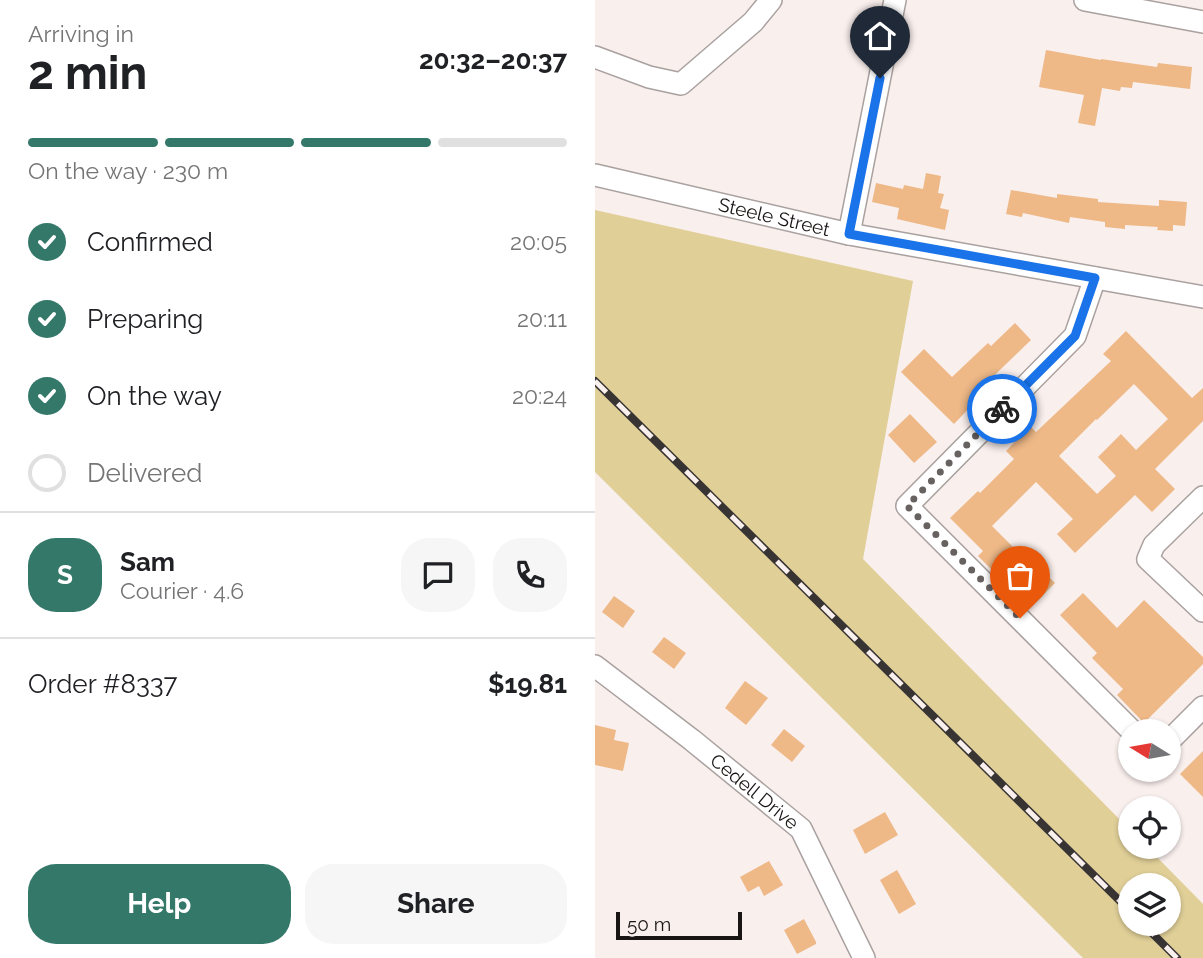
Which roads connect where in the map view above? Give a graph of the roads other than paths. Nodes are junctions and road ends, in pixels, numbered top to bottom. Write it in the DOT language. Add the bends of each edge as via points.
graph roads {
  1 [pos="772,0"];
  2 [pos="895,0"];
  3 [pos="1085,0"];
  4 [pos="1203,22"];
  5 [pos="595,57"];
  6 [pos="595,175"];
  7 [pos="849,234"];
  8 [pos="1095,278"];
  9 [pos="1203,297"];
  10 [pos="1203,497"];
  11 [pos="1203,611"];
  12 [pos="595,666"];
  13 [pos="1203,707"];
  14 [pos="1120,719"];
  15 [pos="1181,729"];
  16 [pos="865,958"];
  1 -- 5 [label="street" via="681,84"];
  2 -- 7 [label="street"];
  3 -- 4 [label="street"];
  6 -- 7 [label="street, Steele Street"];
  7 -- 8 [label="street, Steele Street"];
  8 -- 9 [label="street, Steele Street"];
  8 -- 14 [label="street" via="1075,336 907,506"];
  10 -- 11 [label="street" via="1154,545 1148,559"];
  12 -- 16 [label="street, Cedell Drive" via="801,829"];
  13 -- 15 [label="street"];
}
